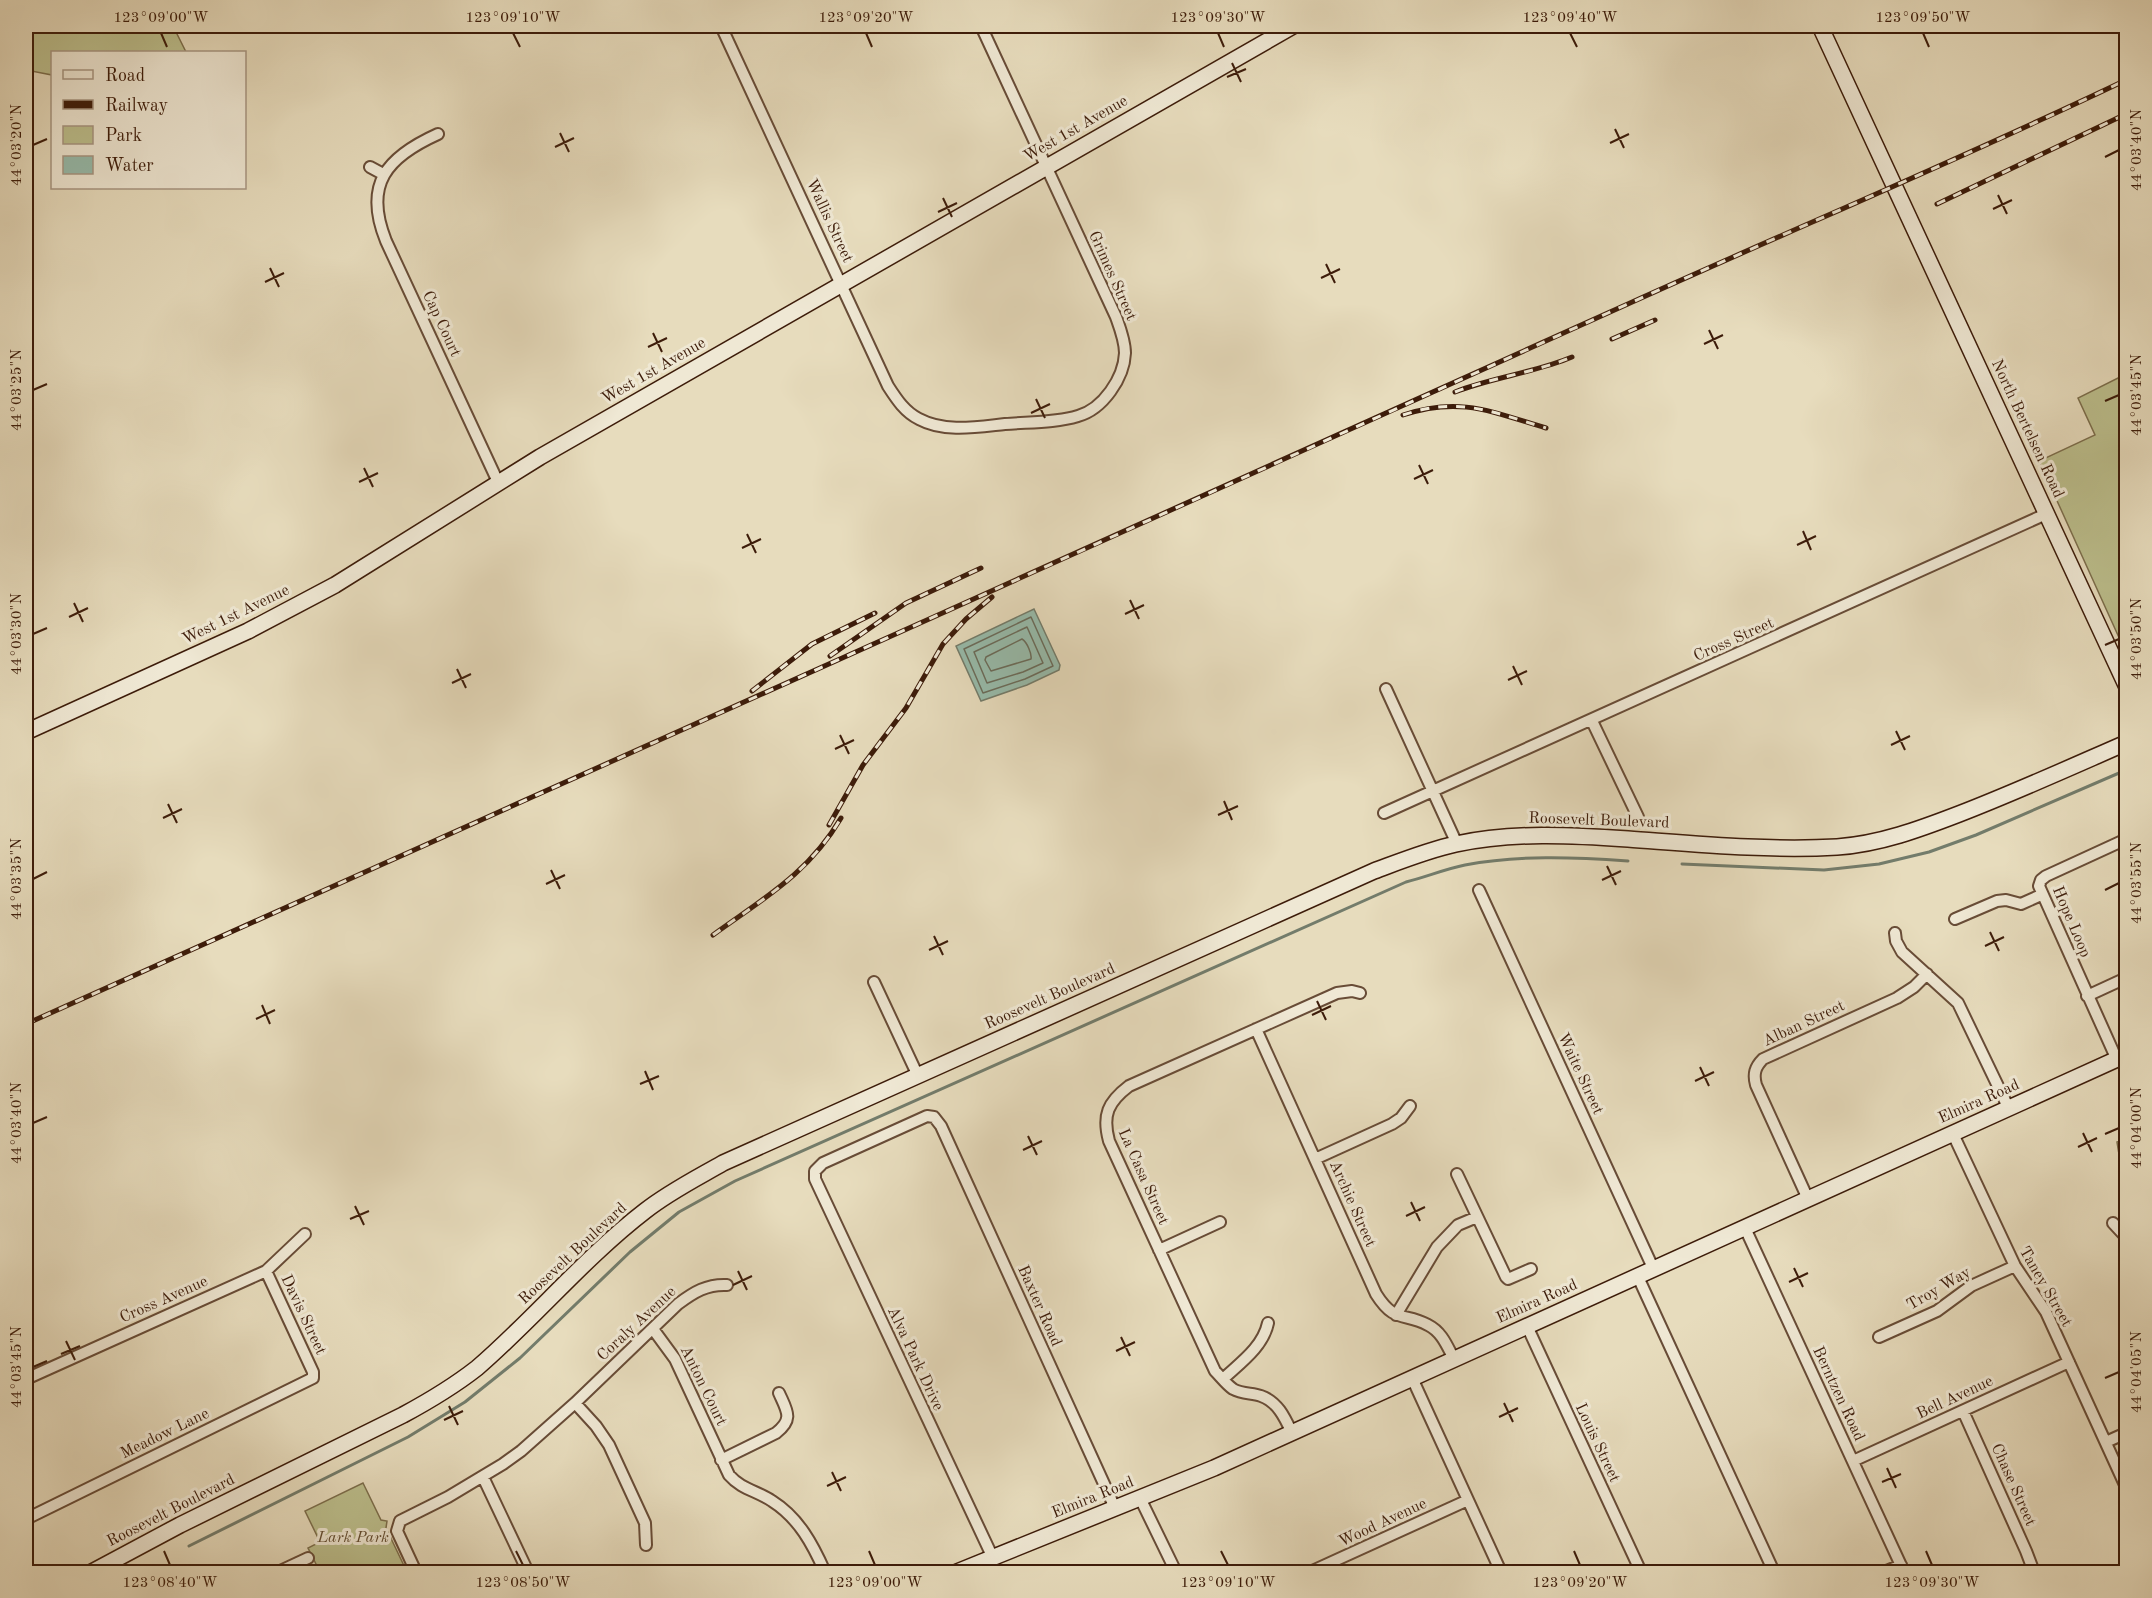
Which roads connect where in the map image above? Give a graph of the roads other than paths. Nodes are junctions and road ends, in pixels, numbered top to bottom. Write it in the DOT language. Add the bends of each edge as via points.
graph roads {
  1 [pos="721,26"];
  2 [pos="981,26"];
  3 [pos="1293,26"];
  4 [pos="1820,26"];
  5 [pos="438,134"];
  6 [pos="370,167"];
  7 [pos="1046,167"];
  8 [pos="383,174"];
  9 [pos="842,284"];
  10 [pos="921,420"];
  11 [pos="498,482"];
  12 [pos="2046,514"];
  13 [pos="2127,685"];
  14 [pos="1386,689"];
  15 [pos="1592,721"];
  16 [pos="26,732"];
  17 [pos="2127,742"];
  18 [pos="1433,791"];
  19 [pos="1384,813"];
  20 [pos="1638,817"];
  21 [pos="2127,841"];
  22 [pos="1457,844"];
  23 [pos="1479,890"];
  24 [pos="2041,895"];
  25 [pos="1955,919"];
  26 [pos="1895,933"];
  27 [pos="1928,974"];
  28 [pos="2127,978"];
  29 [pos="874,982"];
  30 [pos="1359,993"];
  31 [pos="2087,996"];
  32 [pos="1256,1029"];
  33 [pos="2122,1058"];
  34 [pos="918,1076"];
  35 [pos="1410,1106"];
  36 [pos="2009,1108"];
  37 [pos="1953,1134"];
  38 [pos="1315,1159"];
  39 [pos="815,1171"];
  40 [pos="1457,1174"];
  41 [pos="1808,1199"];
  42 [pos="1477,1216"];
  43 [pos="1220,1222"];
  44 [pos="2113,1223"];
  45 [pos="1745,1228"];
  46 [pos="305,1234"];
  47 [pos="2127,1237"];
  48 [pos="1159,1250"];
  49 [pos="2015,1266"];
  50 [pos="1531,1269"];
  51 [pos="1654,1270"];
  52 [pos="266,1271"];
  53 [pos="1638,1277"];
  54 [pos="727,1285"];
  55 [pos="1396,1315"];
  56 [pos="1268,1323"];
  57 [pos="1527,1326"];
  58 [pos="653,1329"];
  59 [pos="1879,1337"];
  60 [pos="1454,1359"];
  61 [pos="2068,1362"];
  62 [pos="313,1372"];
  63 [pos="1412,1378"];
  64 [pos="26,1379"];
  65 [pos="1223,1379"];
  66 [pos="779,1393"];
  67 [pos="575,1404"];
  68 [pos="1963,1411"];
  69 [pos="1292,1433"];
  70 [pos="2127,1433"];
  71 [pos="2106,1443"];
  72 [pos="721,1460"];
  73 [pos="1853,1461"];
  74 [pos="483,1477"];
  75 [pos="2127,1487"];
  76 [pos="1140,1498"];
  77 [pos="1468,1500"];
  78 [pos="1115,1508"];
  79 [pos="26,1519"];
  80 [pos="646,1545"];
  81 [pos="308,1558"];
  82 [pos="993,1558"];
  83 [pos="1326,1569"];
  84 [pos="1903,1569"];
  85 [pos="92,1572"];
  86 [pos="278,1572"];
  87 [pos="416,1572"];
  88 [pos="528,1572"];
  89 [pos="825,1572"];
  90 [pos="957,1572"];
  91 [pos="1176,1572"];
  92 [pos="1310,1572"];
  93 [pos="1501,1572"];
  94 [pos="1641,1572"];
  95 [pos="1774,1572"];
  96 [pos="1884,1572"];
  97 [pos="2034,1572"];
  1 -- 9 [label="street, Wallis Street"];
  2 -- 7 [label="street, Grimes Street"];
  3 -- 7 [label="street, West 1st Avenue"];
  4 -- 12 [label="street, North Bertelsen Road"];
  5 -- 8 [label="street" via="404,152"];
  6 -- 8 [label="street"];
  7 -- 9 [label="street, West 1st Avenue"];
  7 -- 10 [label="street, Grimes Street" via="1116,317 1125,351 1123,368 1113,388 1081,415 963,428"];
  8 -- 11 [label="street, Cap Court" via="378,202 382,232"];
  9 -- 10 [label="street, Wallis Street" via="888,386 907,411"];
  9 -- 11 [label="street, West 1st Avenue"];
  11 -- 16 [label="street, West 1st Avenue" via="292,609"];
  12 -- 13 [label="street, North Bertelsen Road"];
  12 -- 15 [label="street, Cross Street"];
  14 -- 18 [label="street"];
  15 -- 18 [label="street, Cross Street"];
  15 -- 20 [label="street"];
  17 -- 22 [label="street, Roosevelt Boulevard" via="1909,833 1839,847 1560,835 1513,836"];
  18 -- 19 [label="street, Cross Street"];
  18 -- 22 [label="street"];
  21 -- 24 [label="street, Hope Loop" via="2046,876 2040,884"];
  22 -- 34 [label="street, Roosevelt Boulevard" via="1374,871"];
  23 -- 51 [label="street, Waite Street"];
  24 -- 25 [label="street" via="2021,904 1997,901"];
  24 -- 31 [label="street, Hope Loop"];
  26 -- 27 [label="street" via="1902,952"];
  27 -- 36 [label="street" via="1960,1007"];
  27 -- 41 [label="street, Alban Street" via="1898,998 1764,1059 1756,1068 1756,1085"];
  28 -- 31 [label="street"];
  29 -- 34 [label="street"];
  30 -- 32 [label="street, La Casa Street" via="1337,993"];
  31 -- 33 [label="street, Hope Loop"];
  32 -- 38 [label="street, Archie Street"];
  32 -- 48 [label="street, La Casa Street" via="1129,1086 1110,1104 1106,1122 1109,1141"];
  33 -- 36 [label="street, Elmira Road"];
  34 -- 85 [label="street, Roosevelt Boulevard" via="723,1163 684,1186 646,1210 609,1241 504,1344 439,1394"];
  35 -- 38 [label="street" via="1392,1124"];
  36 -- 37 [label="street, Elmira Road"];
  37 -- 41 [label="street, Elmira Road"];
  37 -- 49 [label="street, Taney Street"];
  38 -- 55 [label="street, Archie Street" via="1376,1294"];
  39 -- 78 [label="street, Baxter Road" via="823,1163 927,1116 934,1117"];
  39 -- 82 [label="street, Alva Park Drive" via="817,1183"];
  40 -- 42 [label="street"];
  41 -- 45 [label="street, Elmira Road"];
  42 -- 50 [label="street" via="1506,1278"];
  42 -- 55 [label="street" via="1458,1225 1432,1254"];
  43 -- 48 [label="street"];
  44 -- 47 [label="street"];
  45 -- 51 [label="street, Elmira Road"];
  45 -- 73 [label="street, Berntzen Road"];
  46 -- 52 [label="street, Cross Avenue"];
  48 -- 65 [label="street, La Casa Street" via="1210,1363"];
  49 -- 59 [label="street, Troy Way" via="1967,1288 1937,1311"];
  49 -- 61 [label="street, Taney Street" via="2042,1305"];
  51 -- 53 [label="street, Elmira Road"];
  52 -- 62 [label="street, Davis Street"];
  52 -- 64 [label="street, Cross Avenue"];
  53 -- 57 [label="street, Elmira Road"];
  53 -- 95 [label="street"];
  54 -- 58 [label="street, Coraly Avenue" via="703,1287"];
  55 -- 60 [label="street" via="1428,1324 1444,1340"];
  56 -- 65 [label="street" via="1258,1346"];
  57 -- 60 [label="street, Elmira Road"];
  57 -- 94 [label="street, Louis Street"];
  58 -- 67 [label="street, Coraly Avenue"];
  58 -- 72 [label="street, Anton Court" via="675,1359"];
  60 -- 63 [label="street, Elmira Road"];
  61 -- 68 [label="street, Bell Avenue"];
  61 -- 71 [label="street, Taney Street"];
  62 -- 79 [label="street, Meadow Lane" via="311,1380"];
  63 -- 69 [label="street, Elmira Road"];
  63 -- 77 [label="street"];
  65 -- 69 [label="street, La Casa Street" via="1240,1392 1271,1402"];
  66 -- 72 [label="street" via="788,1413 783,1428"];
  67 -- 74 [label="street, Coraly Avenue" via="531,1444"];
  67 -- 80 [label="street" via="609,1445 645,1523"];
  68 -- 73 [label="street, Bell Avenue"];
  68 -- 97 [label="street, Chase Street"];
  69 -- 76 [label="street, Elmira Road"];
  70 -- 71 [label="street"];
  71 -- 75 [label="street, Taney Street"];
  72 -- 89 [label="street, Anton Court" via="737,1484 772,1501 795,1521"];
  73 -- 84 [label="street, Berntzen Road"];
  74 -- 87 [label="street, Coraly Avenue" via="400,1521 397,1531"];
  74 -- 88 [label="street"];
  76 -- 78 [label="street, Elmira Road"];
  76 -- 91 [label="street"];
  77 -- 83 [label="street, Wood Avenue"];
  77 -- 93 [label="street"];
  78 -- 82 [label="street, Elmira Road"];
  81 -- 86 [label="street"];
  82 -- 90 [label="street, Elmira Road"];
  83 -- 92 [label="street, Wood Avenue"];
  84 -- 96 [label="street"];
}
